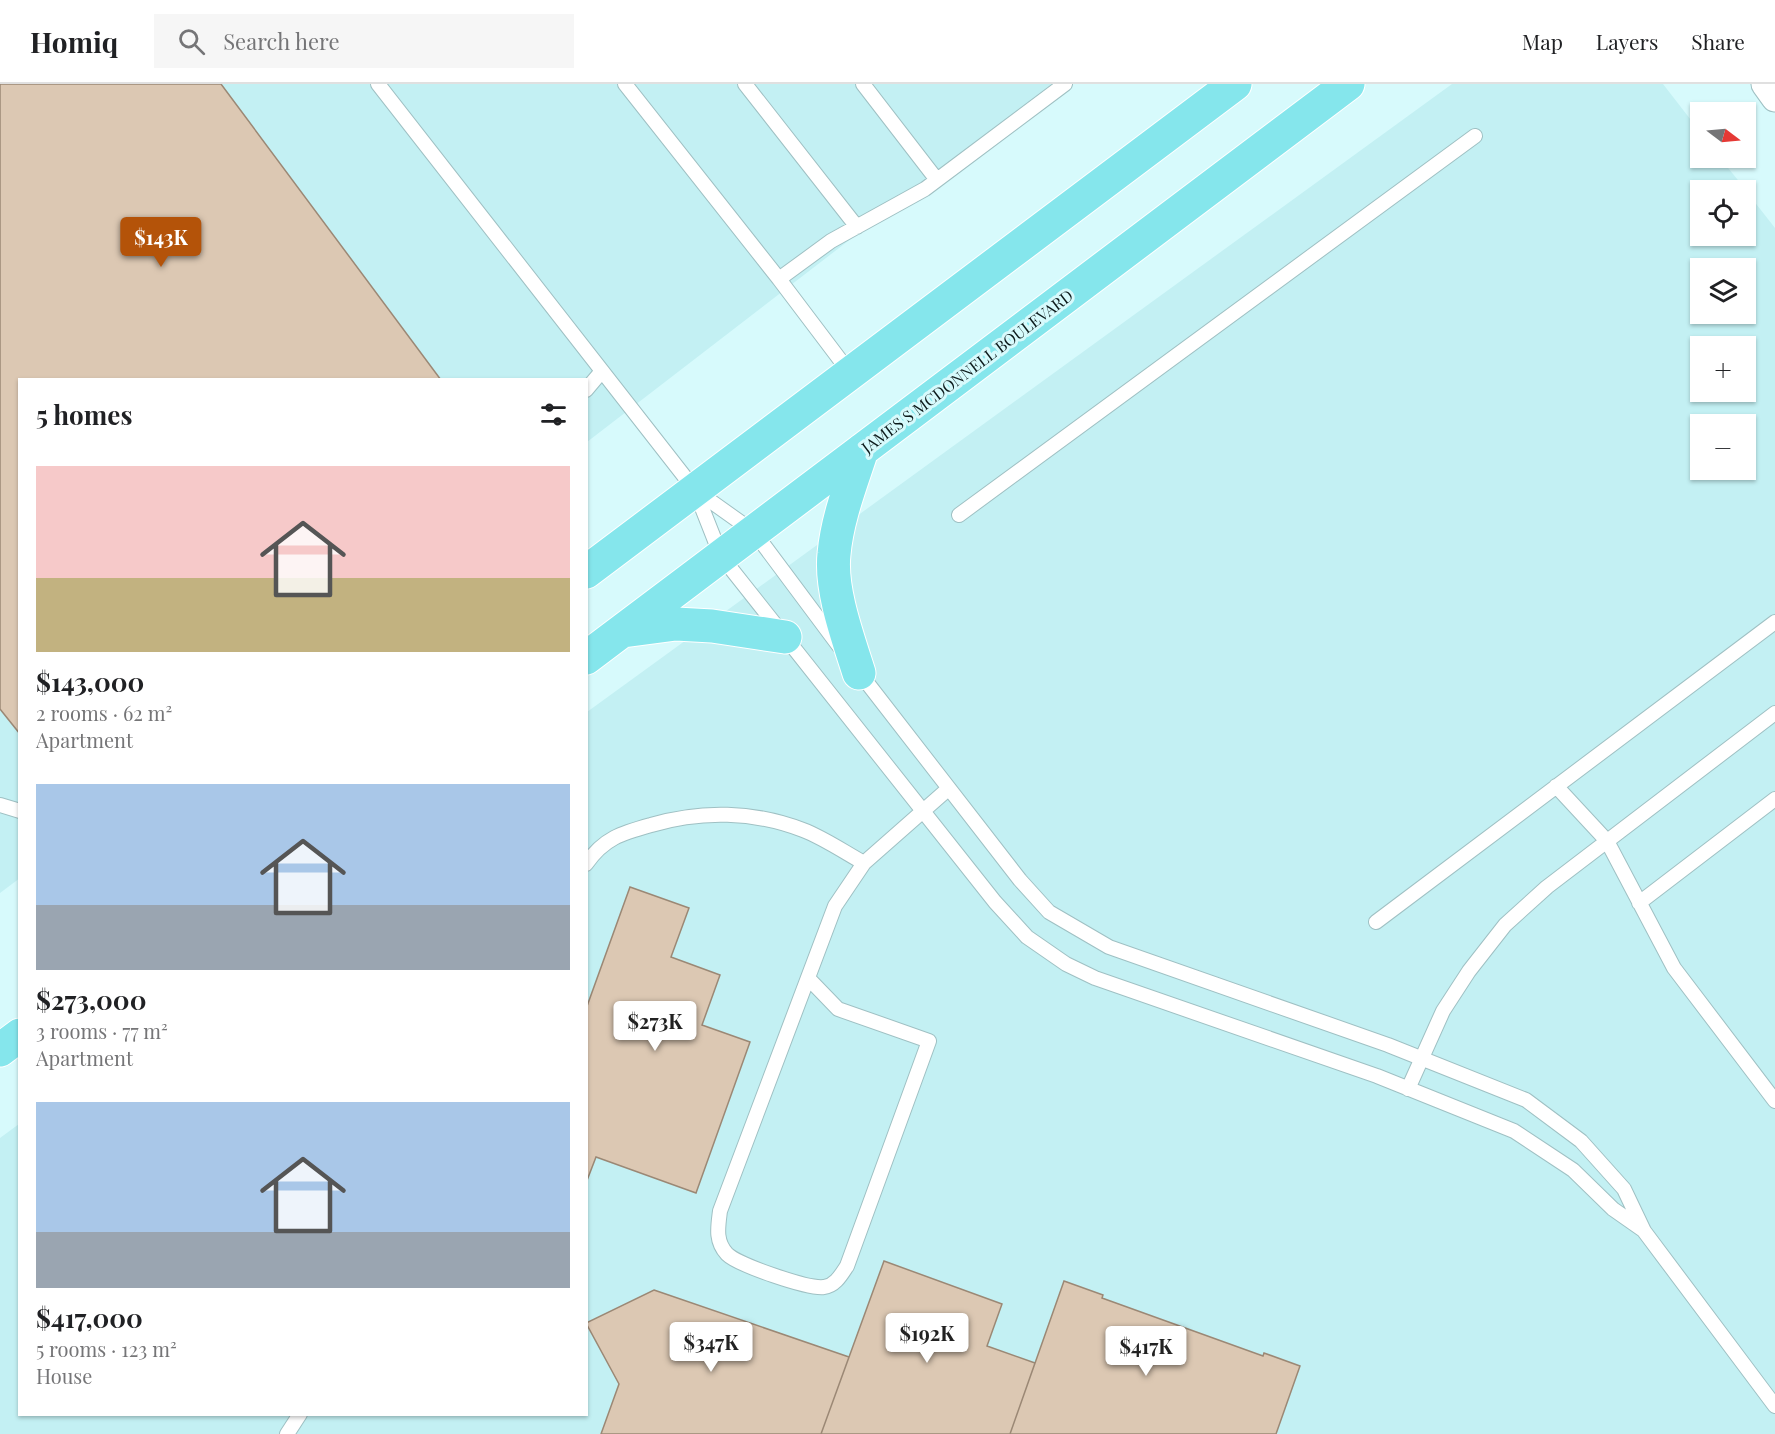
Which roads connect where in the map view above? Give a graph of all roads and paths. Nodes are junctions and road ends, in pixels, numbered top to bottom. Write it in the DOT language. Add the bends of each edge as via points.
graph roads {
  1 [pos="378,84"];
  2 [pos="745,84"];
  3 [pos="864,84"];
  4 [pos="1065,84"];
  5 [pos="1235,84"];
  6 [pos="1348,84"];
  7 [pos="1765,84"];
  8 [pos="628,85"];
  9 [pos="1775,97"];
  10 [pos="1475,136"];
  11 [pos="938,180"];
  12 [pos="857,227"];
  13 [pos="779,279"];
  14 [pos="602,371"];
  15 [pos="850,373"];
  16 [pos="588,388"];
  17 [pos="862,450"];
  18 [pos="695,490"];
  19 [pos="959,516"];
  20 [pos="754,532"];
  21 [pos="721,556"];
  22 [pos="588,570"];
  23 [pos="1775,622"];
  24 [pos="621,632"];
  25 [pos="785,637"];
  26 [pos="588,657"];
  27 [pos="860,672"];
  28 [pos="1775,713"];
  29 [pos="1556,786"];
  30 [pos="948,789"];
  31 [pos="1775,799"];
  32 [pos="0,805"];
  33 [pos="18,810"];
  34 [pos="922,811"];
  35 [pos="1607,841"];
  36 [pos="588,862"];
  37 [pos="864,863"];
  38 [pos="1639,903"];
  39 [pos="1376,922"];
  40 [pos="808,978"];
  41 [pos="1421,1058"];
  42 [pos="1408,1089"];
  43 [pos="1775,1101"];
  44 [pos="1644,1231"];
  45 [pos="1775,1406"];
  46 [pos="299,1416"];
  47 [pos="287,1434"];
  1 -- 14 [label="lane"];
  2 -- 12 [label="lane"];
  3 -- 11 [label="lane"];
  4 -- 11 [label="lane"];
  5 -- 15 [label="main road"];
  6 -- 17 [label="main road, JAMES S MCDONNELL BOULEVARD"];
  7 -- 9 [label="street"];
  8 -- 13 [label="lane"];
  10 -- 19 [label="lane"];
  11 -- 12 [label="lane"];
  12 -- 13 [label="lane"];
  13 -- 15 [label="lane"];
  14 -- 16 [label="lane"];
  14 -- 18 [label="lane"];
  15 -- 18 [label="main road"];
  17 -- 20 [label="main road, JAMES S MCDONNELL BOULEVARD"];
  17 -- 27 [label="main road" via="838,526 834,557 841,616"];
  18 -- 20 [label="lane"];
  18 -- 21 [label="lane"];
  18 -- 22 [label="main road"];
  20 -- 21 [label="main road, JAMES S MCDONNELL BOULEVARD"];
  20 -- 27 [label="lane"];
  21 -- 24 [label="main road, JAMES S MCDONNELL BOULEVARD"];
  21 -- 25 [label="lane"];
  23 -- 29 [label="lane"];
  24 -- 25 [label="main road" via="676,624"];
  24 -- 26 [label="main road, JAMES S MCDONNELL BOULEVARD"];
  25 -- 34 [label="lane"];
  27 -- 30 [label="lane"];
  28 -- 35 [label="lane"];
  29 -- 35 [label="lane"];
  29 -- 39 [label="lane"];
  30 -- 34 [label="lane"];
  30 -- 41 [label="lane" via="1049,912 1083,934 1139,959"];
  31 -- 38 [label="lane"];
  32 -- 33 [label="lane"];
  34 -- 37 [label="lane"];
  34 -- 42 [label="lane" via="1027,937 1066,964 1128,991"];
  35 -- 38 [label="lane"];
  35 -- 41 [label="lane" via="1505,925 1443,1011"];
  36 -- 37 [label="lane" via="612,836 679,816 719,814 761,817 805,830"];
  37 -- 40 [label="lane" via="835,906"];
  38 -- 43 [label="lane" via="1674,968"];
  40 -- 40 [label="lane" via="838,1010 929,1041 847,1266 838,1281 825,1287 740,1262 727,1254 717,1236 720,1210"];
  41 -- 42 [label="lane"];
  41 -- 44 [label="lane" via="1526,1100 1581,1141 1624,1189"];
  42 -- 44 [label="lane" via="1514,1131 1572,1170 1613,1209"];
  44 -- 45 [label="lane"];
  46 -- 47 [label="lane"];
}
